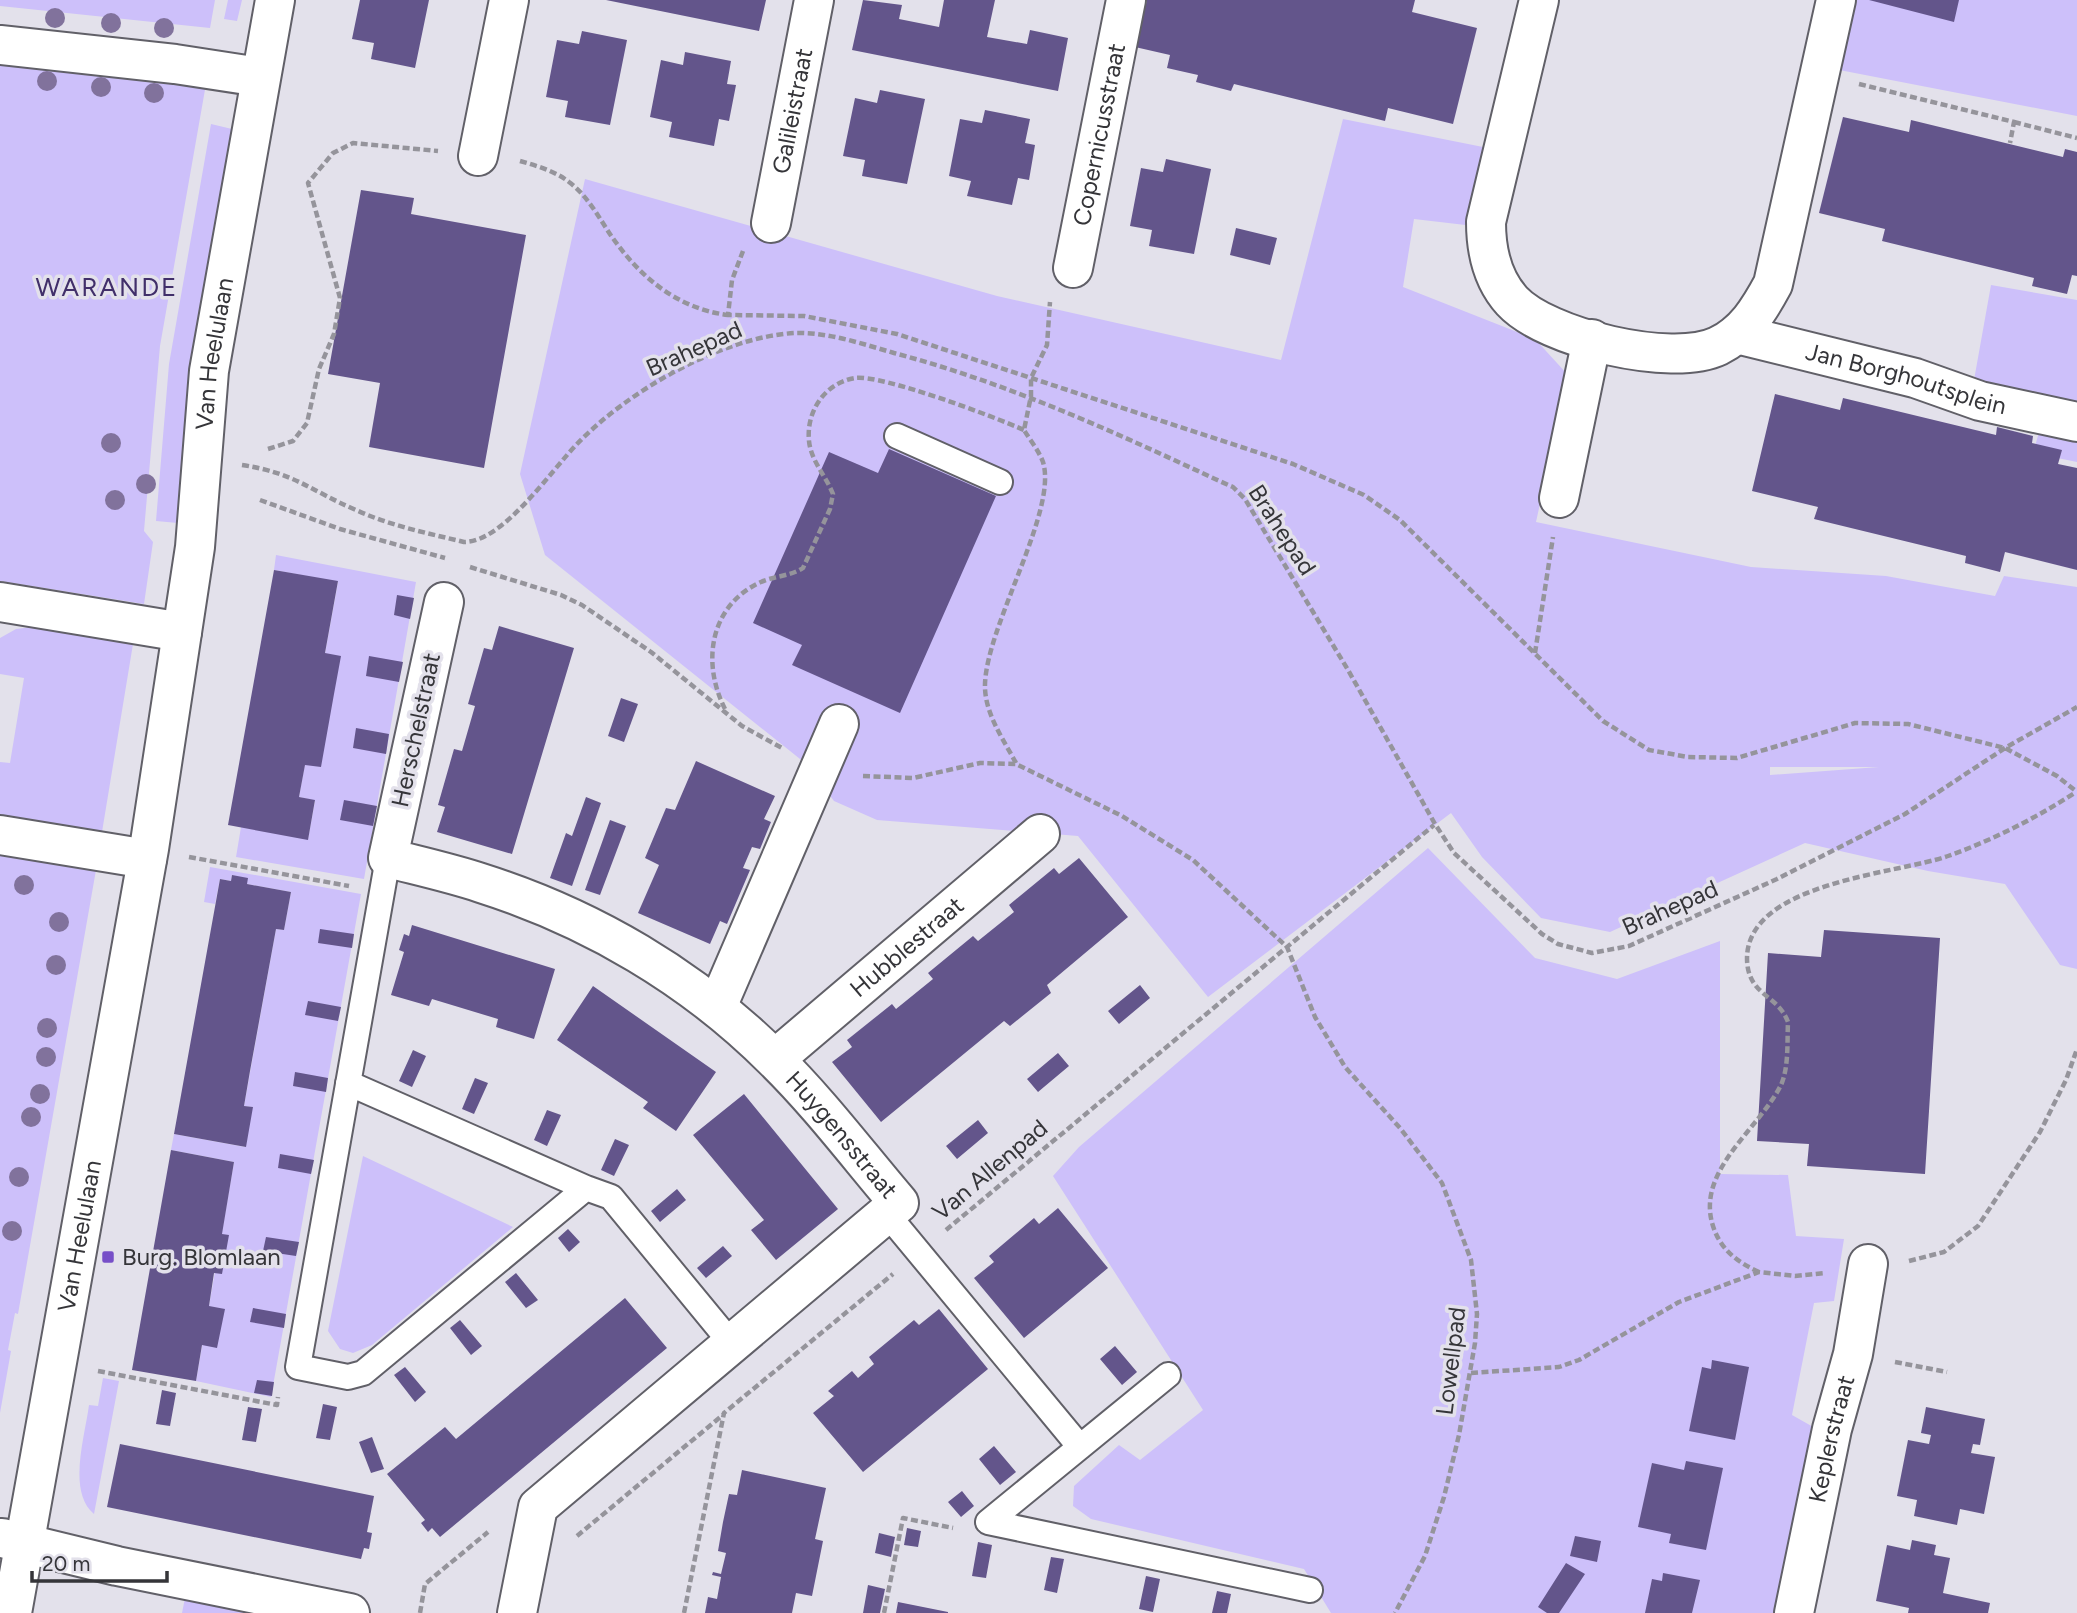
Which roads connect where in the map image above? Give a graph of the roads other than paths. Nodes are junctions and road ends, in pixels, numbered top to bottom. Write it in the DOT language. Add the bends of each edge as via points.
graph roads {
  1 [pos="275,0"];
  2 [pos="509,0"];
  3 [pos="814,0"];
  4 [pos="1126,0"];
  5 [pos="1539,0"];
  6 [pos="1836,0"];
  7 [pos="0,46"];
  8 [pos="260,77"];
  9 [pos="478,156"];
  10 [pos="771,223"];
  11 [pos="1073,268"];
  12 [pos="1737,334"];
  13 [pos="1592,339"];
  14 [pos="2077,422"];
  15 [pos="897,436"];
  16 [pos="1000,482"];
  17 [pos="1559,498"];
  18 [pos="0,602"];
  19 [pos="444,602"];
  20 [pos="183,632"];
  21 [pos="839,724"];
  22 [pos="1040,834"];
  23 [pos="0,835"];
  24 [pos="148,854"];
  25 [pos="385,875"];
  26 [pos="717,1007"];
  27 [pos="775,1059"];
  28 [pos="348,1083"];
  29 [pos="586,1188"];
  30 [pos="887,1214"];
  31 [pos="1868,1264"];
  32 [pos="732,1345"];
  33 [pos="1168,1375"];
  34 [pos="1080,1447"];
  35 [pos="13,1540"];
  36 [pos="1310,1590"];
  37 [pos="12,1613"];
  38 [pos="350,1613"];
  39 [pos="517,1613"];
  40 [pos="1794,1613"];
  1 -- 8 [label="street, Van Heelulaan"];
  2 -- 9 [label="street"];
  3 -- 10 [label="street, Galileistraat"];
  4 -- 11 [label="street, Copernicusstraat"];
  5 -- 13 [label="street" via="1489,209 1489,259 1512,301 1548,326"];
  6 -- 12 [label="street" via="1773,284 1758,313"];
  7 -- 8 [label="street"];
  8 -- 20 [label="street, Van Heelulaan" via="209,371 195,547"];
  12 -- 13 [label="street" via="1707,351 1673,356"];
  12 -- 14 [label="street, Jan Borghoutsplein" via="1915,378 1980,401"];
  13 -- 17 [label="street"];
  15 -- 16 [label="lane"];
  18 -- 20 [label="street"];
  19 -- 25 [label="street, Herschelstraat"];
  20 -- 24 [label="street, Van Heelulaan"];
  21 -- 26 [label="street"];
  22 -- 27 [label="street, Hubblestraat"];
  23 -- 24 [label="street"];
  24 -- 35 [label="street, Van Heelulaan" via="57,1363"];
  25 -- 26 [label="street, Huygensstraat" via="478,882 574,919 629,947"];
  25 -- 28 [label="lane"];
  26 -- 27 [label="street, Huygensstraat"];
  27 -- 30 [label="street, Huygensstraat" via="900,1203"];
  28 -- 29 [label="lane"];
  28 -- 29 [label="lane" via="298,1367 348,1377 363,1373"];
  29 -- 32 [label="lane" via="611,1198"];
  30 -- 32 [label="street, Huygensstraat"];
  30 -- 34 [label="lane"];
  31 -- 40 [label="street, Keplerstraat" via="1853,1354 1832,1429"];
  32 -- 39 [label="street, Huygensstraat" via="538,1507"];
  33 -- 34 [label="lane"];
  34 -- 36 [label="lane" via="988,1522"];
  35 -- 37 [label="street, Van Heelulaan"];
  35 -- 38 [label="street"];
}
